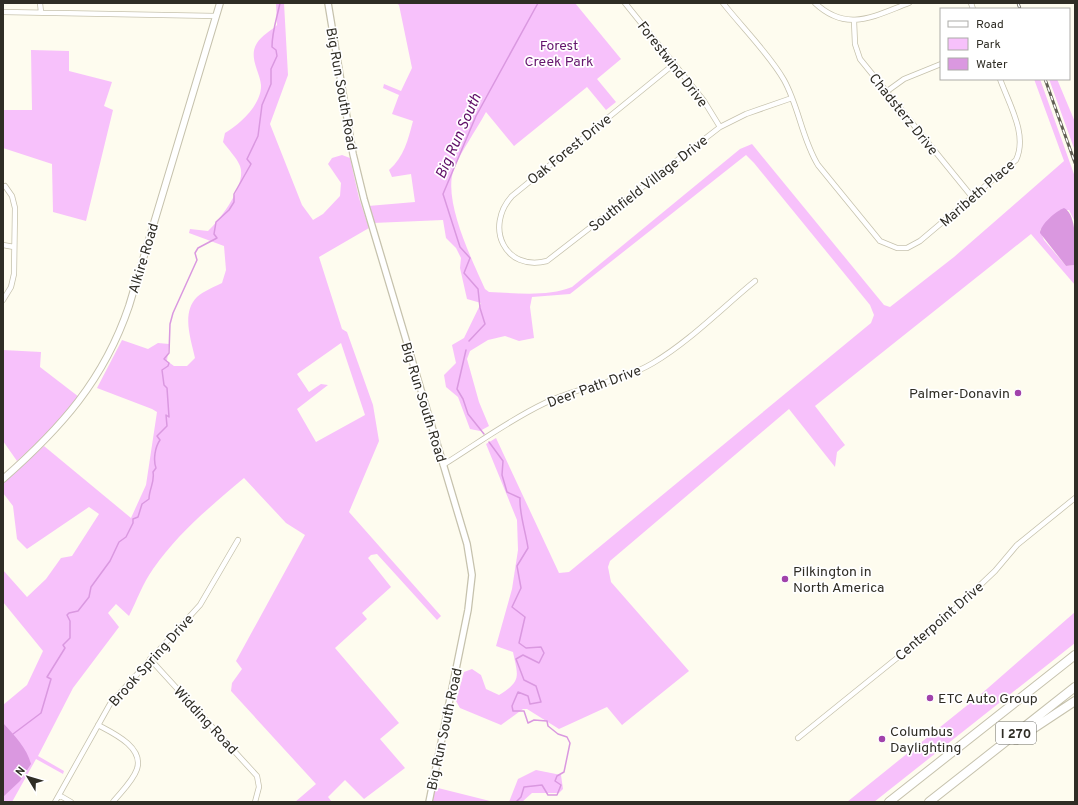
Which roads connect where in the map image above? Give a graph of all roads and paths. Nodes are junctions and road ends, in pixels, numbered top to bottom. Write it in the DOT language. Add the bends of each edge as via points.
graph roads {
  1 [pos="40,3"];
  2 [pos="220,3"];
  3 [pos="328,3"];
  4 [pos="625,3"];
  5 [pos="723,3"];
  6 [pos="815,3"];
  7 [pos="909,3"];
  8 [pos="3,12"];
  9 [pos="41,12"];
  10 [pos="216,16"];
  11 [pos="854,21"];
  12 [pos="674,64"];
  13 [pos="940,64"];
  14 [pos="1000,80"];
  15 [pos="886,92"];
  16 [pos="792,98"];
  17 [pos="720,127"];
  18 [pos="5,186"];
  19 [pos="973,198"];
  20 [pos="3,245"];
  21 [pos="14,246"];
  22 [pos="509,251"];
  23 [pos="754,281"];
  24 [pos="3,300"];
  25 [pos="443,465"];
  26 [pos="3,479"];
  27 [pos="1075,498"];
  28 [pos="238,540"];
  29 [pos="1075,655"];
  30 [pos="150,659"];
  31 [pos="1075,687"];
  32 [pos="1075,701"];
  33 [pos="98,725"];
  34 [pos="798,738"];
  35 [pos="958,780"];
  36 [pos="59,795"];
  37 [pos="55,802"];
  38 [pos="71,802"];
  39 [pos="113,802"];
  40 [pos="255,802"];
  41 [pos="429,802"];
  42 [pos="889,802"];
  43 [pos="929,802"];
  1 -- 9 [label="street"];
  2 -- 10 [label="main road, Alkire Road"];
  3 -- 25 [label="street, Big Run South Road" via="353,154 364,200"];
  4 -- 12 [label="street, Forestwind Drive"];
  5 -- 16 [label="street" via="775,67"];
  6 -- 11 [label="street" via="832,16"];
  7 -- 11 [label="street"];
  8 -- 9 [label="street"];
  9 -- 10 [label="street"];
  10 -- 26 [label="main road, Alkire Road" via="129,306 114,343 95,380 76,407"];
  11 -- 15 [label="street, Chadsterz Drive" via="855,44 860,59"];
  12 -- 17 [label="street, Forestwind Drive" via="704,101"];
  12 -- 22 [label="street, Oak Forest Drive" via="512,196 500,213 498,225 499,233"];
  13 -- 15 [label="street" via="904,78"];
  14 -- 19 [label="street, Maribeth Place" via="1020,135 1021,148 1012,165"];
  15 -- 19 [label="street, Chadsterz Drive"];
  16 -- 17 [label="street, Southfield Village Drive" via="746,114"];
  16 -- 19 [label="street, Maribeth Place" via="812,156 818,166 875,237 891,247 907,248 920,241"];
  17 -- 22 [label="street, Southfield Village Drive" via="547,261 527,262"];
  18 -- 21 [label="street" via="12,196 15,208"];
  20 -- 21 [label="street"];
  21 -- 24 [label="street" via="14,274 11,287"];
  23 -- 25 [label="street, Deer Path Drive" via="675,348 653,363 608,383 544,403"];
  25 -- 41 [label="street, Big Run South Road" via="467,544 472,575 468,610"];
  27 -- 34 [label="street, Centerpoint Drive" via="1017,545 995,571 956,608"];
  28 -- 30 [label="street, Brook Spring Drive" via="203,601"];
  29 -- 42 [label="highway, I 270"];
  30 -- 33 [label="street, Brook Spring Drive" via="117,694"];
  30 -- 40 [label="street, Widding Road" via="253,771 259,782 259,794"];
  31 -- 35 [label="highway, I 270"];
  32 -- 35 [label="highway"];
  33 -- 36 [label="street, Brook Spring Drive"];
  33 -- 39 [label="street" via="125,742 137,758 138,766 134,774"];
  35 -- 43 [label="highway, I 270"];
  36 -- 37 [label="street, Brook Spring Drive"];
  36 -- 38 [label="street"];
}
